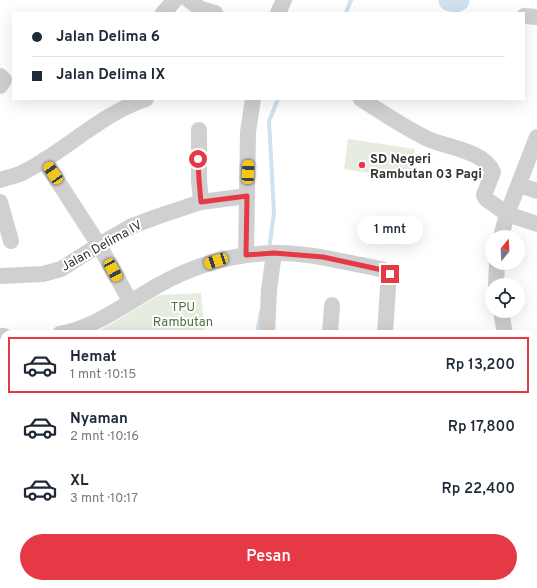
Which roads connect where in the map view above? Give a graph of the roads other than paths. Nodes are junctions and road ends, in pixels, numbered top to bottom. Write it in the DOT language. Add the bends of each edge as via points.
graph roads {
  1 [pos="174,0"];
  2 [pos="189,0"];
  3 [pos="284,0"];
  4 [pos="164,12"];
  5 [pos="210,12"];
  6 [pos="278,12"];
  7 [pos="525,16"];
  8 [pos="537,17"];
  9 [pos="0,76"];
  10 [pos="0,86"];
  11 [pos="144,100"];
  12 [pos="253,100"];
  13 [pos="363,100"];
  14 [pos="199,130"];
  15 [pos="537,137"];
  16 [pos="44,160"];
  17 [pos="0,180"];
  18 [pos="519,185"];
  19 [pos="537,191"];
  20 [pos="247,196"];
  21 [pos="0,202"];
  22 [pos="201,202"];
  23 [pos="507,214"];
  24 [pos="537,224"];
  25 [pos="503,230"];
  26 [pos="11,241"];
  27 [pos="99,245"];
  28 [pos="263,254"];
  29 [pos="0,276"];
  30 [pos="130,302"];
  31 [pos="332,305"];
  32 [pos="502,318"];
  33 [pos="74,330"];
  34 [pos="268,330"];
  35 [pos="330,330"];
  36 [pos="385,330"];
  37 [pos="504,330"];
  1 -- 4 [label="street"];
  2 -- 5 [label="street"];
  3 -- 6 [label="street"];
  7 -- 8 [label="street"];
  9 -- 10 [label="street" via="4,81"];
  11 -- 16 [label="street" via="115,112"];
  12 -- 20 [label="street" via="249,126"];
  13 -- 23 [label="street" via="429,139 472,154 487,164 493,172 484,197"];
  14 -- 22 [label="street"];
  15 -- 18 [label="street"];
  16 -- 17 [label="street" via="22,173"];
  16 -- 27 [label="street"];
  18 -- 19 [label="street"];
  18 -- 23 [label="street"];
  20 -- 22 [label="street, Jalan Delima IV"];
  20 -- 28 [label="street"];
  21 -- 26 [label="street"];
  22 -- 27 [label="street, Jalan Delima IV" via="132,226"];
  23 -- 24 [label="street"];
  23 -- 25 [label="street"];
  27 -- 29 [label="street, Jalan Delima IV" via="61,269 43,274"];
  27 -- 30 [label="street"];
  28 -- 30 [label="street" via="216,261 187,271"];
  28 -- 34 [label="street" via="269,290"];
  28 -- 36 [label="street" via="323,257 389,272"];
  30 -- 33 [label="street" via="85,327"];
  31 -- 35 [label="street"];
  32 -- 37 [label="street"];
}
